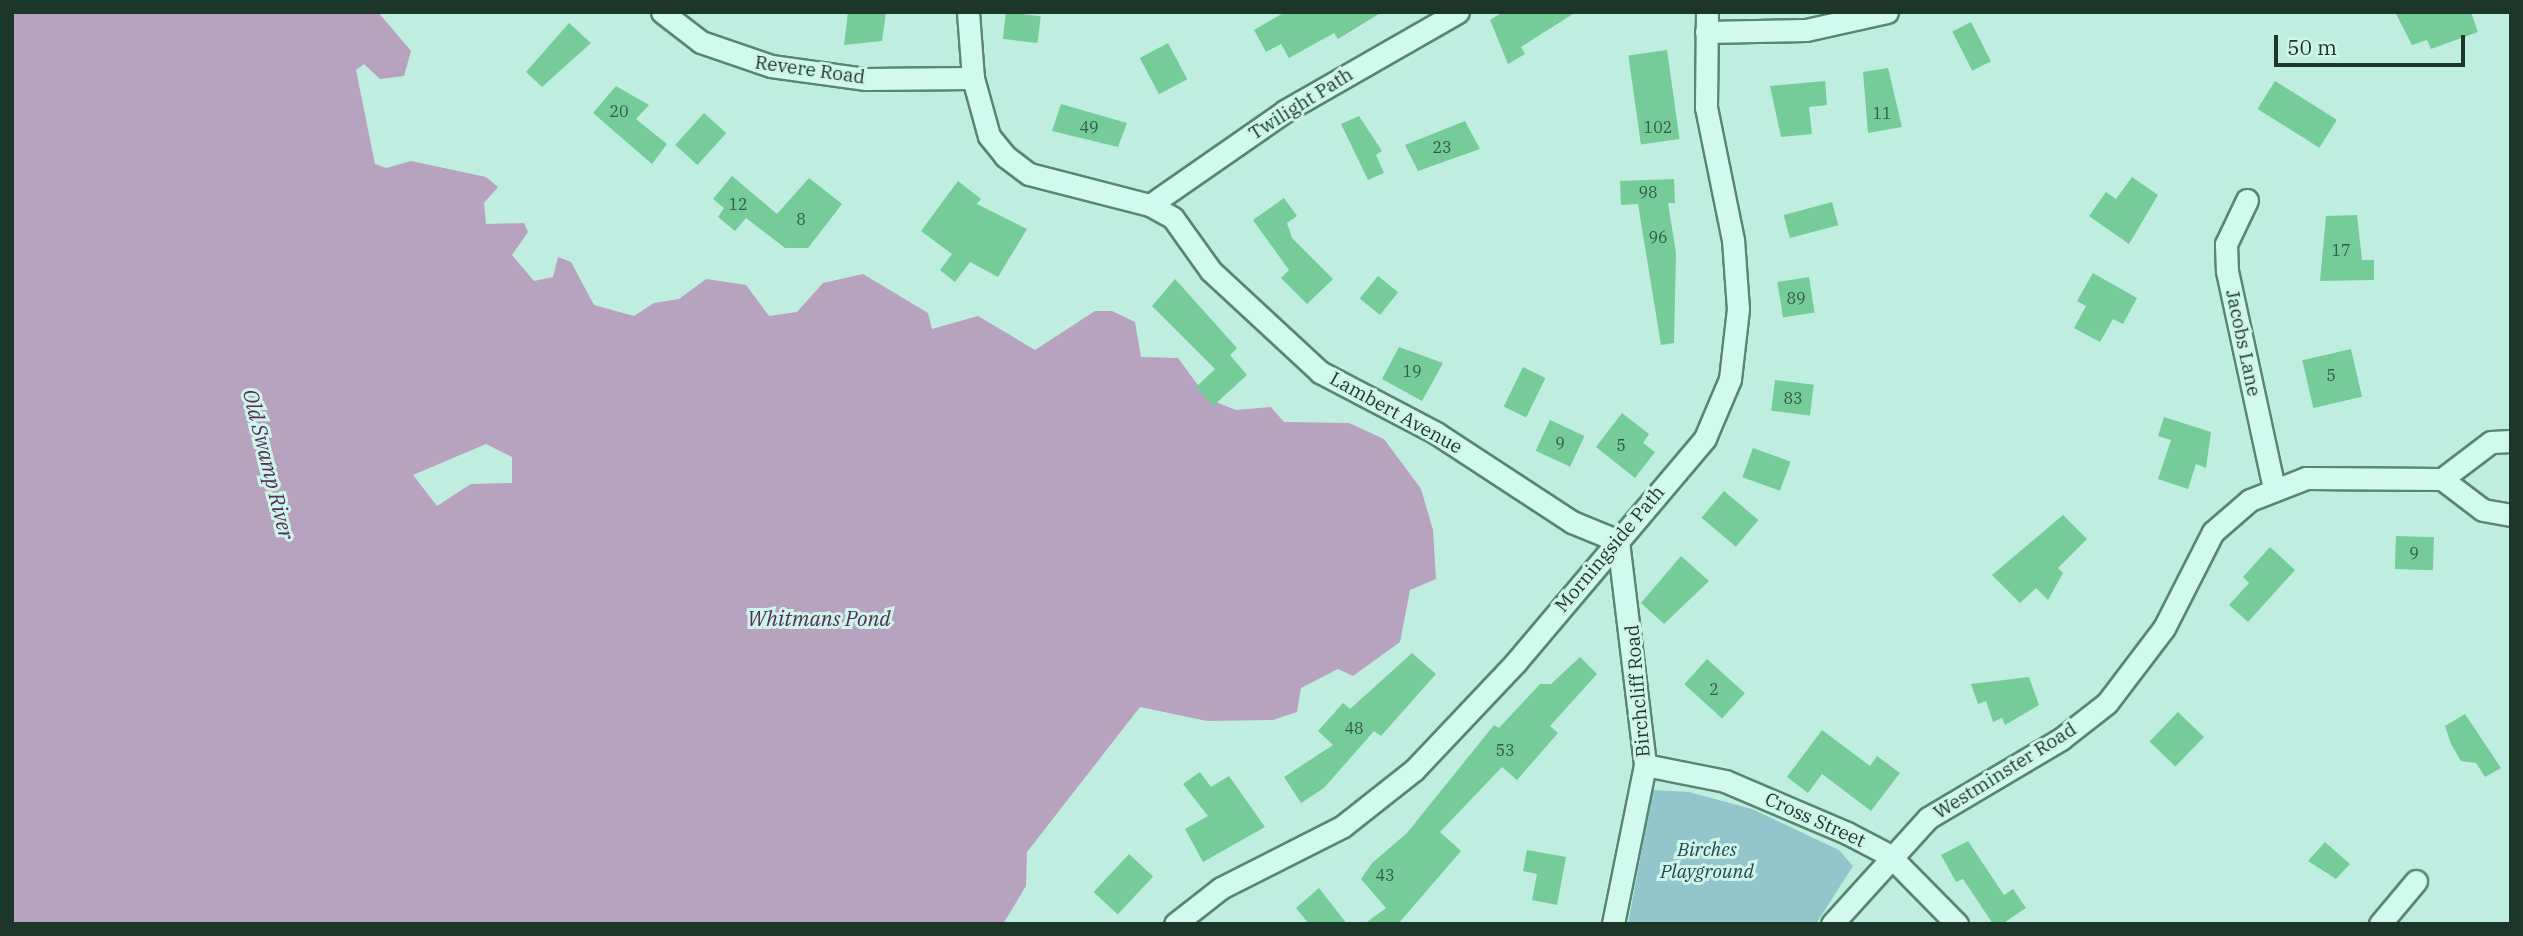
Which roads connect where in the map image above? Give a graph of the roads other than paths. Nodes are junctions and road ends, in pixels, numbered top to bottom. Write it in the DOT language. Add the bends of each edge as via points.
graph roads {
  1 [pos="662,12"];
  2 [pos="968,12"];
  3 [pos="1458,12"];
  4 [pos="1886,12"];
  5 [pos="1707,22"];
  6 [pos="973,79"];
  7 [pos="2247,200"];
  8 [pos="1150,205"];
  9 [pos="2511,441"];
  10 [pos="2442,479"];
  11 [pos="2274,489"];
  12 [pos="2511,515"];
  13 [pos="1618,541"];
  14 [pos="1645,765"];
  15 [pos="1889,855"];
  16 [pos="2416,881"];
  17 [pos="1175,924"];
  18 [pos="1613,924"];
  19 [pos="1832,924"];
  20 [pos="1957,924"];
  21 [pos="2380,924"];
  1 -- 6 [label="street, Revere Road" via="701,42 771,66 866,79"];
  2 -- 6 [label="street, Lambert Avenue"];
  3 -- 8 [label="street, Twilight Path" via="1285,111"];
  4 -- 5 [label="street" via="1806,30"];
  5 -- 13 [label="street, Morningside Path" via="1706,107 1733,240 1737,295 1730,379 1705,438"];
  6 -- 8 [label="street, Lambert Avenue" via="989,136 1029,174"];
  7 -- 11 [label="street, Jacobs Lane" via="2226,244 2227,271"];
  8 -- 13 [label="street, Lambert Avenue" via="1173,218 1211,271 1320,372 1436,433 1572,522"];
  9 -- 10 [label="street" via="2491,442"];
  10 -- 11 [label="street, Westminster Road" via="2306,478"];
  10 -- 12 [label="street" via="2483,510"];
  11 -- 15 [label="street, Westminster Road" via="2249,500 2213,532 2164,628 2107,703 2061,739 1946,803"];
  13 -- 14 [label="street, Birchcliff Road"];
  13 -- 17 [label="street, Morningside Path" via="1414,770 1343,826 1221,888"];
  14 -- 15 [label="street, Cross Street" via="1725,781"];
  14 -- 18 [label="street, Birchcliff Road"];
  15 -- 19 [label="street, Westminster Road"];
  15 -- 20 [label="street, Cross Street"];
  16 -- 21 [label="street"];
}
